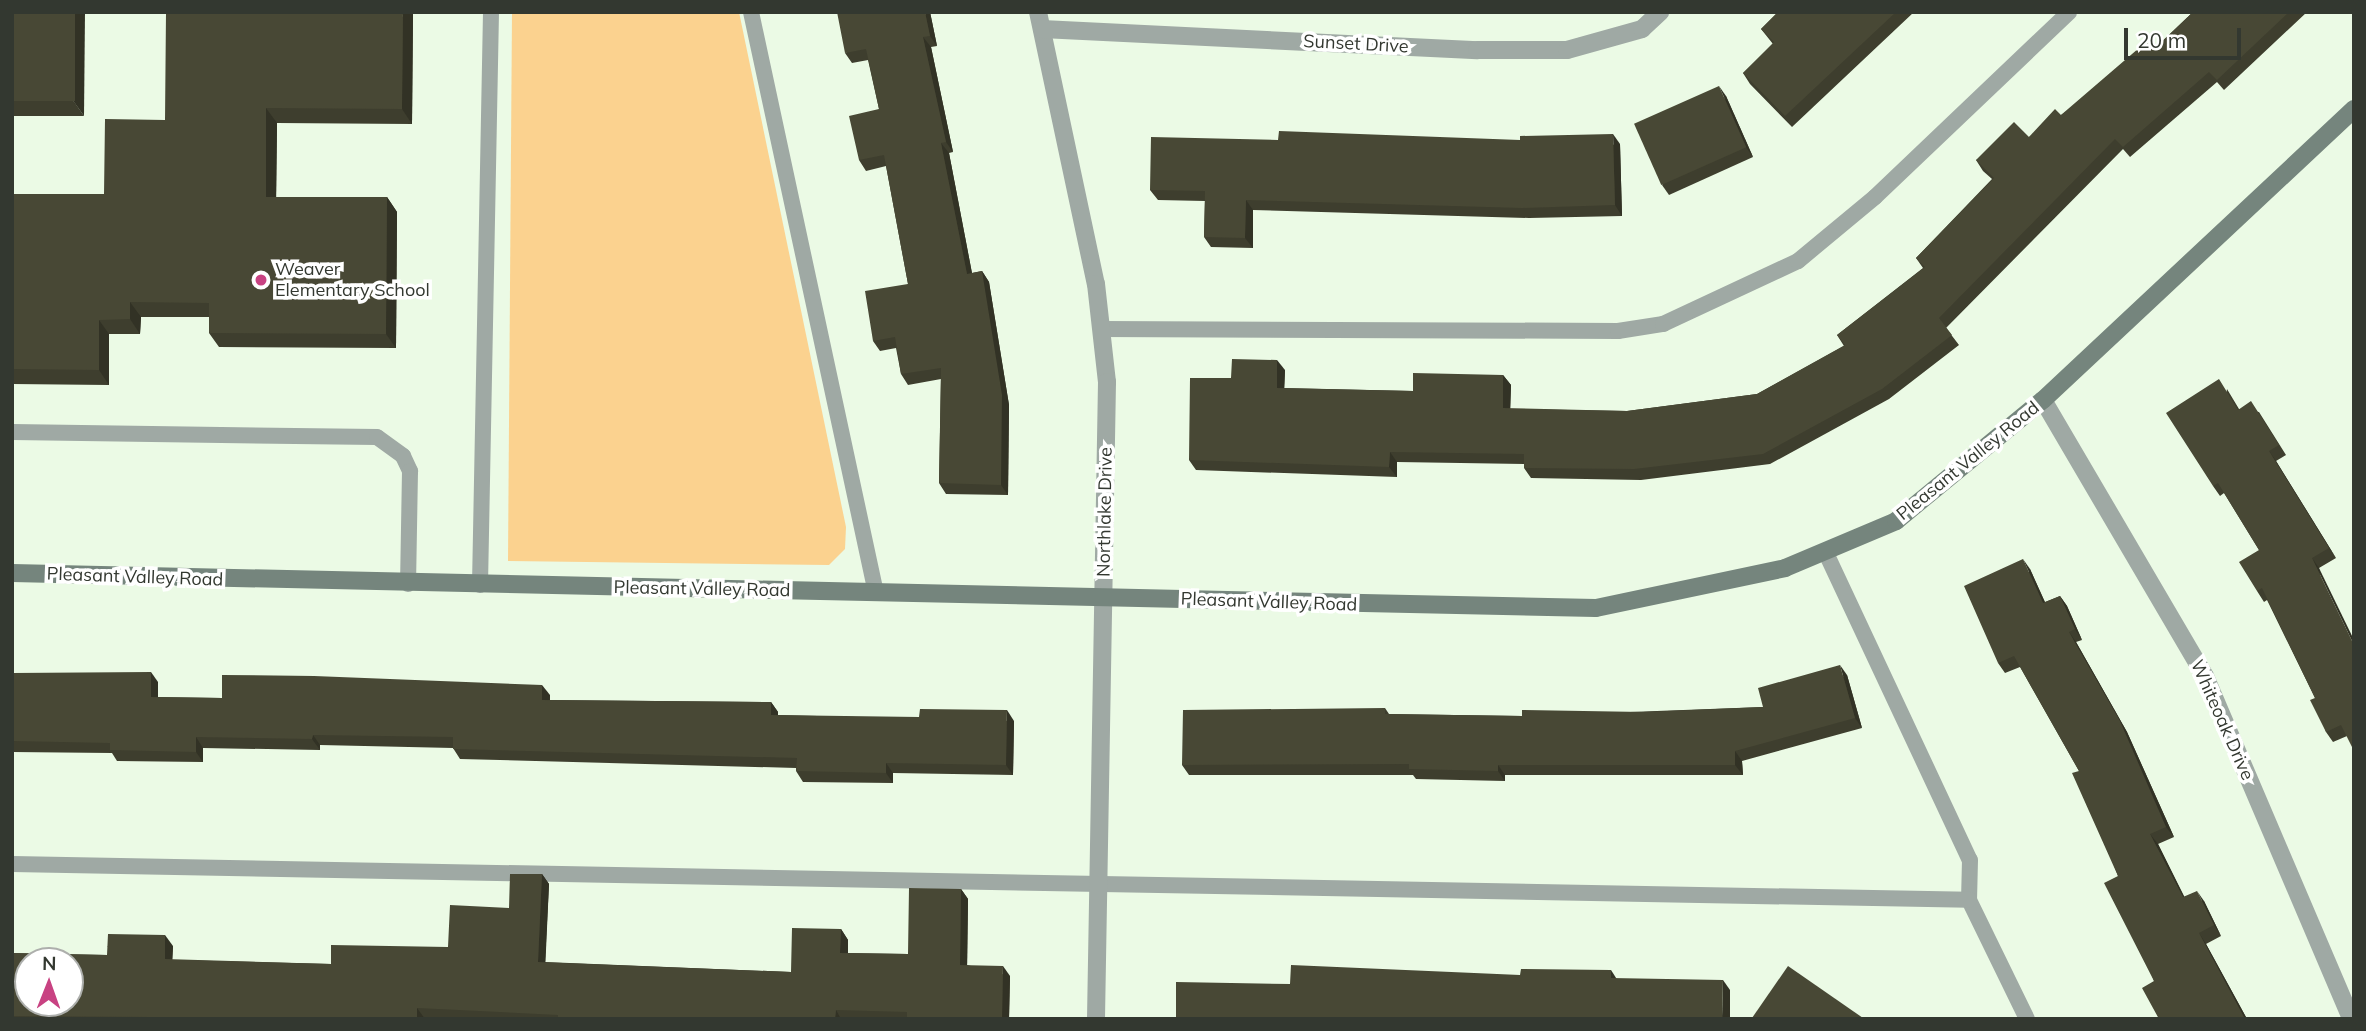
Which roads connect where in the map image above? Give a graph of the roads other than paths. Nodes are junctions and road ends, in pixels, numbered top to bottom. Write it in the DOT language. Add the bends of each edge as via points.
graph roads {
  1 [pos="491,12"];
  2 [pos="751,12"];
  3 [pos="1660,12"];
  4 [pos="2069,12"];
  5 [pos="1040,21"];
  6 [pos="2354,109"];
  7 [pos="1101,329"];
  8 [pos="2043,400"];
  9 [pos="12,432"];
  10 [pos="1825,551"];
  11 [pos="12,573"];
  12 [pos="408,584"];
  13 [pos="480,585"];
  14 [pos="876,593"];
  15 [pos="1104,598"];
  16 [pos="12,863"];
  17 [pos="1099,886"];
  18 [pos="1969,900"];
  19 [pos="1096,1019"];
  20 [pos="2027,1019"];
  21 [pos="2351,1019"];
  1 -- 13 [label="lane"];
  2 -- 14 [label="lane"];
  3 -- 5 [label="street, Sunset Drive" via="1642,29 1567,50 1477,50"];
  4 -- 7 [label="lane" via="1875,197 1798,261 1663,324 1618,331"];
  5 -- 7 [label="street, Northlake Drive" via="1085,230"];
  6 -- 8 [label="street, Pleasant Valley Road"];
  7 -- 15 [label="street, Northlake Drive" via="1107,382"];
  8 -- 10 [label="street, Pleasant Valley Road" via="1896,522"];
  8 -- 21 [label="street, Whiteoak Drive" via="2205,676"];
  9 -- 12 [label="lane" via="377,438 403,456 410,471"];
  10 -- 15 [label="street, Pleasant Valley Road" via="1785,568 1596,608"];
  10 -- 18 [label="lane" via="1970,860"];
  11 -- 12 [label="street, Pleasant Valley Road"];
  12 -- 13 [label="street, Pleasant Valley Road"];
  13 -- 14 [label="street, Pleasant Valley Road"];
  14 -- 15 [label="street, Pleasant Valley Road"];
  15 -- 17 [label="street, Northlake Drive"];
  16 -- 17 [label="lane"];
  17 -- 18 [label="lane"];
  17 -- 19 [label="street, Northlake Drive"];
  18 -- 20 [label="lane"];
}
